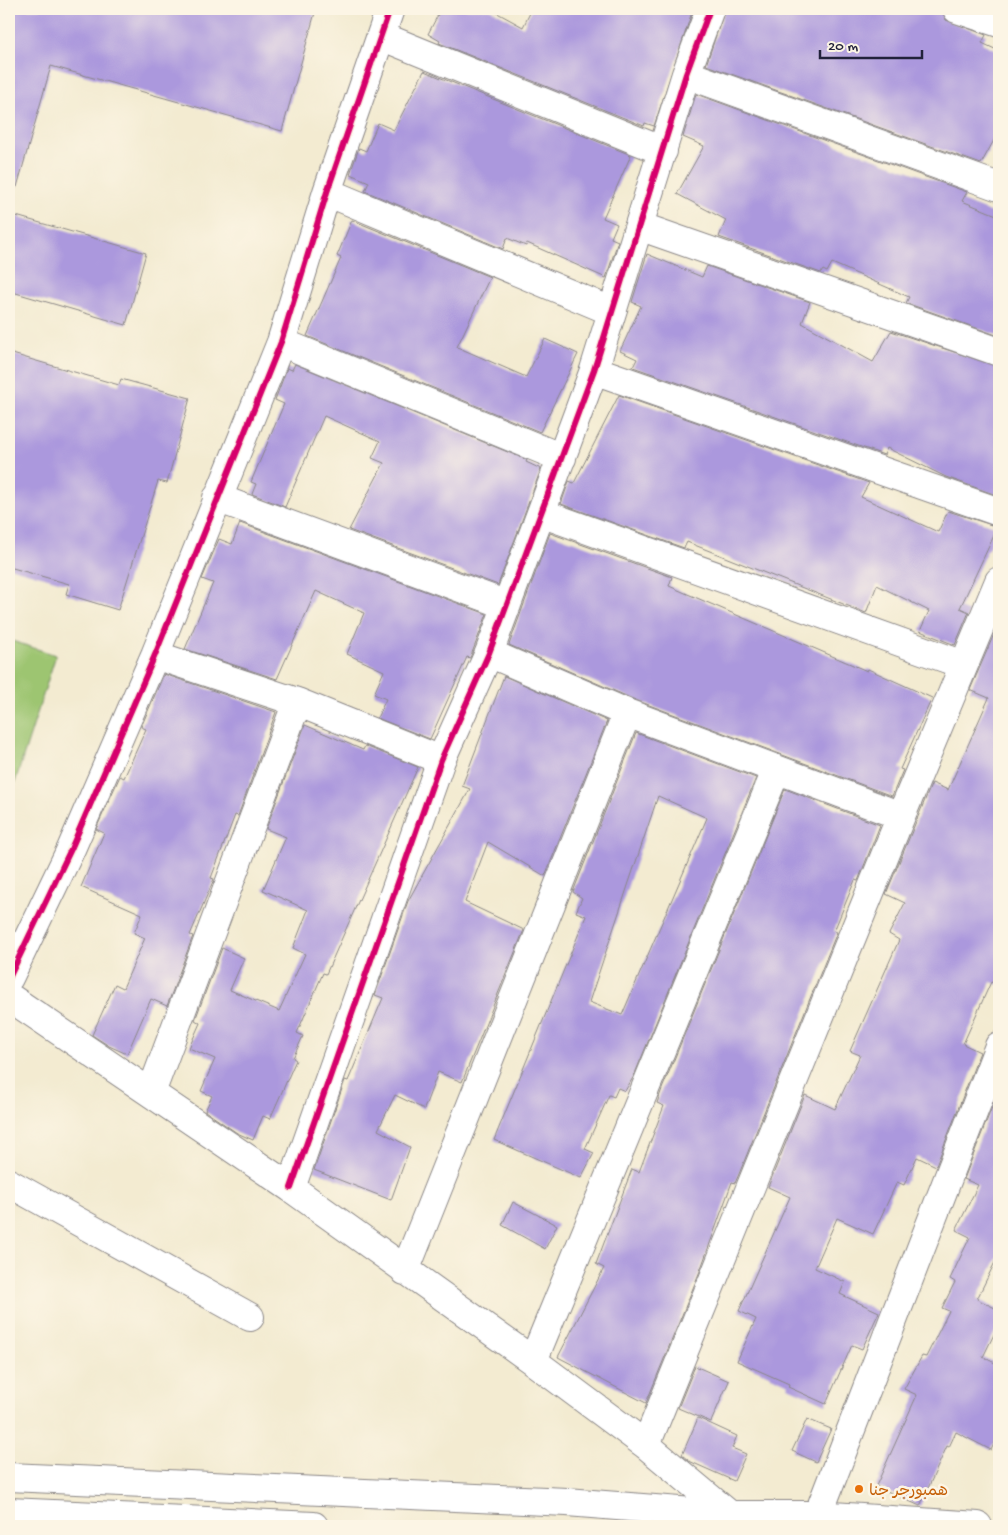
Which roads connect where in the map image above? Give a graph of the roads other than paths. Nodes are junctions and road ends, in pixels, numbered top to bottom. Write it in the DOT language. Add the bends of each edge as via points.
graph roads {
  1 [pos="390,9"];
  2 [pos="710,9"];
  3 [pos="957,9"];
  4 [pos="999,23"];
  5 [pos="382,36"];
  6 [pos="686,74"];
  7 [pos="663,151"];
  8 [pos="999,187"];
  9 [pos="327,192"];
  10 [pos="638,226"];
  11 [pos="611,311"];
  12 [pos="282,342"];
  13 [pos="999,352"];
  14 [pos="594,370"];
  15 [pos="562,458"];
  16 [pos="217,498"];
  17 [pos="999,512"];
  18 [pos="541,513"];
  19 [pos="997,591"];
  20 [pos="507,605"];
  21 [pos="490,653"];
  22 [pos="155,655"];
  23 [pos="964,665"];
  24 [pos="296,702"];
  25 [pos="627,713"];
  26 [pos="441,760"];
  27 [pos="776,770"];
  28 [pos="901,816"];
  29 [pos="9,978"];
  30 [pos="9,997"];
  31 [pos="999,1046"];
  32 [pos="151,1093"];
  33 [pos="9,1183"];
  34 [pos="291,1188"];
  35 [pos="405,1271"];
  36 [pos="250,1316"];
  37 [pos="533,1361"];
  38 [pos="646,1445"];
  39 [pos="9,1477"];
  40 [pos="9,1512"];
  41 [pos="818,1515"];
  42 [pos="730,1521"];
  43 [pos="314,1526"];
  44 [pos="978,1526"];
  1 -- 5 [label="street"];
  2 -- 6 [label="street"];
  3 -- 4 [label="street"];
  5 -- 7 [label="street"];
  5 -- 9 [label="street"];
  6 -- 7 [label="street"];
  6 -- 8 [label="street"];
  7 -- 10 [label="street"];
  9 -- 11 [label="street"];
  9 -- 12 [label="street"];
  10 -- 11 [label="street"];
  10 -- 13 [label="street"];
  11 -- 14 [label="street"];
  12 -- 15 [label="street"];
  12 -- 16 [label="street"];
  14 -- 15 [label="street"];
  14 -- 17 [label="street"];
  15 -- 18 [label="street"];
  16 -- 20 [label="street"];
  16 -- 22 [label="street"];
  18 -- 20 [label="street"];
  18 -- 23 [label="street"];
  19 -- 23 [label="street"];
  20 -- 21 [label="street"];
  21 -- 25 [label="street"];
  21 -- 26 [label="street"];
  22 -- 24 [label="street"];
  22 -- 29 [label="street" via="72,850"];
  23 -- 28 [label="street"];
  24 -- 26 [label="street"];
  24 -- 32 [label="street"];
  25 -- 27 [label="street"];
  25 -- 35 [label="street"];
  26 -- 34 [label="street"];
  27 -- 28 [label="street"];
  27 -- 37 [label="street"];
  28 -- 38 [label="street"];
  30 -- 32 [label="street"];
  31 -- 41 [label="street"];
  32 -- 34 [label="street"];
  33 -- 36 [label="street"];
  34 -- 35 [label="street"];
  35 -- 37 [label="street"];
  37 -- 38 [label="street"];
  38 -- 42 [label="street"];
  39 -- 42 [label="street" via="567,1502"];
  40 -- 43 [label="street"];
  41 -- 42 [label="street"];
  41 -- 44 [label="street"];
}
